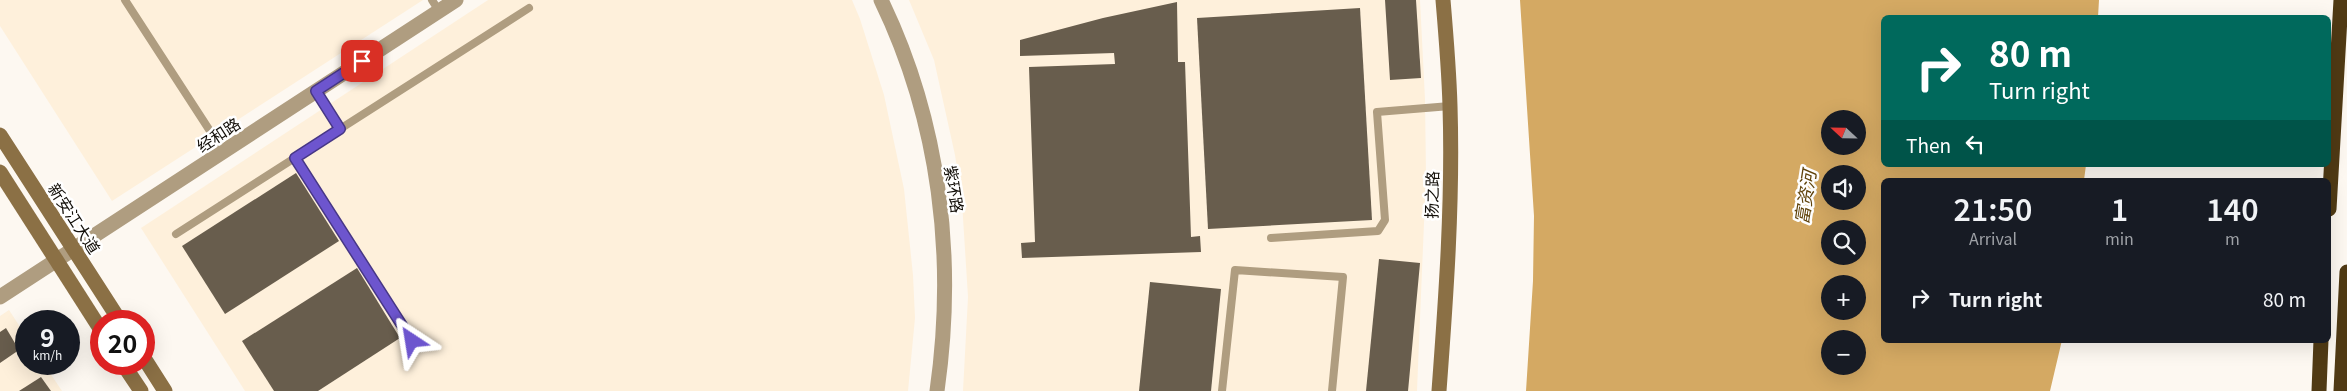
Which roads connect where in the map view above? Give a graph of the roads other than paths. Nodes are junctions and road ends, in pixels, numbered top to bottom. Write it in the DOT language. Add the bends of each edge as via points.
graph roads {
  1 [pos="125,0"];
  2 [pos="456,0"];
  3 [pos="881,0"];
  4 [pos="1443,0"];
  5 [pos="2341,0"];
  6 [pos="435,6"];
  7 [pos="529,8"];
  8 [pos="316,91"];
  9 [pos="1450,106"];
  10 [pos="340,129"];
  11 [pos="0,134"];
  12 [pos="223,152"];
  13 [pos="295,158"];
  14 [pos="0,172"];
  15 [pos="2331,178"];
  16 [pos="176,234"];
  17 [pos="1271,238"];
  18 [pos="74,249"];
  19 [pos="56,260"];
  20 [pos="2347,272"];
  21 [pos="0,297"];
  22 [pos="113,310"];
  23 [pos="90,313"];
  24 [pos="412,341"];
  25 [pos="2321,343"];
  26 [pos="2345,350"];
  27 [pos="130,375"];
  28 [pos="155,375"];
  29 [pos="141,391"];
  30 [pos="165,391"];
  31 [pos="937,391"];
  32 [pos="1222,391"];
  33 [pos="1332,391"];
  34 [pos="1439,391"];
  35 [pos="2319,391"];
  36 [pos="2341,391"];
  1 -- 12 [label="lane"];
  2 -- 6 [label="street, 经和路"];
  3 -- 31 [label="street, 紫环路" via="917,93 938,184 946,260 946,295"];
  4 -- 9 [label="main road, 扬之路"];
  5 -- 15 [label="highway"];
  6 -- 8 [label="street, 经和路"];
  7 -- 10 [label="lane"];
  8 -- 10 [label="lane"];
  8 -- 12 [label="street, 经和路"];
  9 -- 17 [label="lane" via="1377,112 1385,220 1378,231"];
  9 -- 34 [label="main road, 扬之路" via="1447,265"];
  10 -- 13 [label="lane"];
  11 -- 18 [label="main road, 新安江大道"];
  12 -- 18 [label="street, 经和路"];
  13 -- 16 [label="lane"];
  13 -- 24 [label="lane"];
  14 -- 19 [label="main road"];
  18 -- 19 [label="street, 经和路"];
  18 -- 22 [label="main road, 新安江大道"];
  19 -- 21 [label="street, 经和路"];
  19 -- 23 [label="main road"];
  20 -- 26 [label="highway"];
  25 -- 35 [label="highway"];
  26 -- 36 [label="highway"];
  27 -- 29 [label="main road"];
  28 -- 30 [label="main road"];
  32 -- 33 [label="lane" via="1235,270 1343,277"];
}
